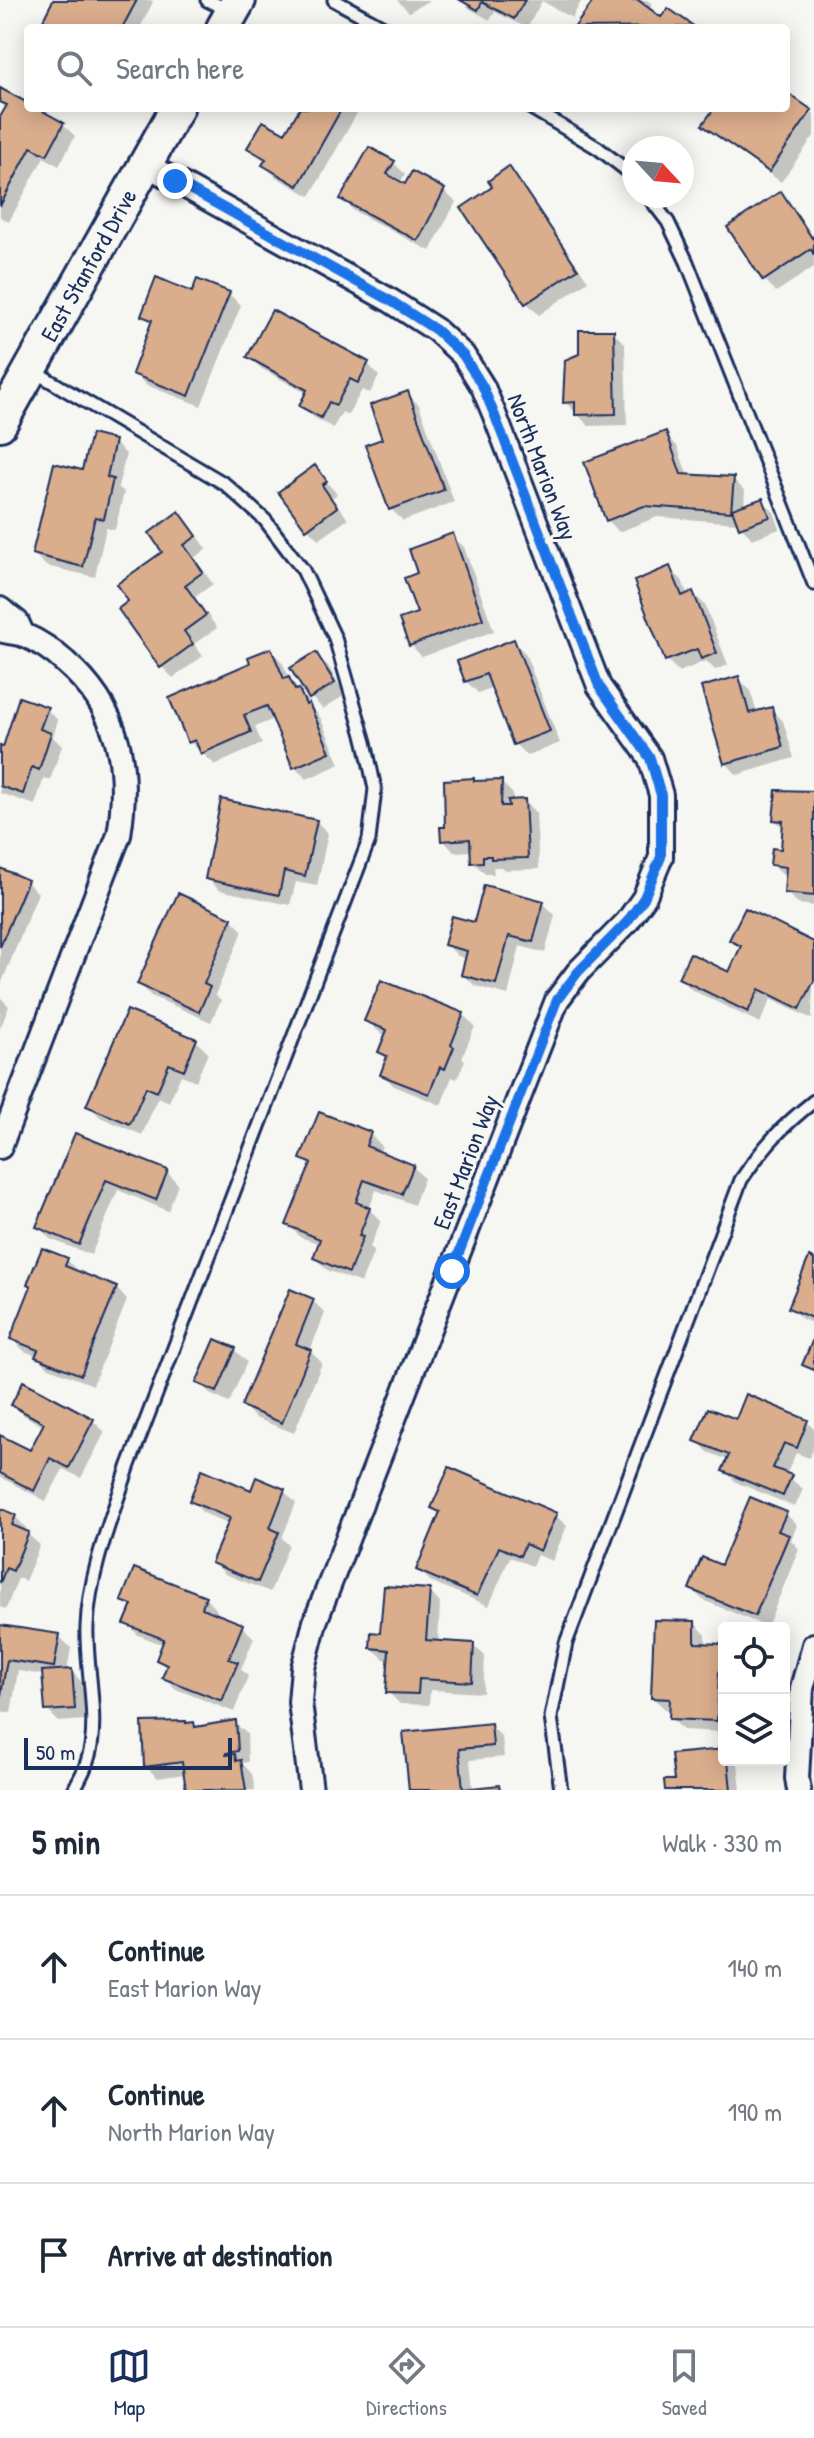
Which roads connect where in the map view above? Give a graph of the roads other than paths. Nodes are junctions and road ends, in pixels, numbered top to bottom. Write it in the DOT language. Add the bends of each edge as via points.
graph roads {
  1 [pos="334,0"];
  2 [pos="378,24"];
  3 [pos="175,112"];
  4 [pos="538,112"];
  5 [pos="145,164"];
  6 [pos="622,167"];
  7 [pos="657,208"];
  8 [pos="31,369"];
  9 [pos="0,424"];
  10 [pos="814,584"];
  11 [pos="0,609"];
  12 [pos="0,630"];
  13 [pos="23,635"];
  14 [pos="650,758"];
  15 [pos="814,1101"];
  16 [pos="0,1147"];
  17 [pos="814,1645"];
  18 [pos="74,1790"];
  19 [pos="311,1790"];
  20 [pos="561,1790"];
  21 [pos="799,1790"];
  1 -- 2 [label="lane"];
  3 -- 5 [label="street, East Stanford Drive"];
  4 -- 6 [label="lane"];
  5 -- 8 [label="street, East Stanford Drive"];
  5 -- 14 [label="street, North Marion Way" via="391,301 463,355 495,416 599,686"];
  7 -- 10 [label="lane" via="687,262"];
  8 -- 9 [label="street, East Stanford Drive"];
  8 -- 18 [label="lane" via="225,484 265,520 303,570 335,638 375,789 369,840 97,1559 87,1626 91,1745"];
  11 -- 13 [label="street" via="17,622"];
  12 -- 13 [label="street"];
  13 -- 16 [label="street" via="82,676 112,724 124,773 124,802 119,835"];
  14 -- 19 [label="street, East Marion Way" via="661,795 661,857 627,922 557,1000 315,1622 300,1702"];
  15 -- 20 [label="lane" via="763,1148 741,1180 566,1643 551,1717"];
  17 -- 21 [label="street" via="802,1688"];
}
